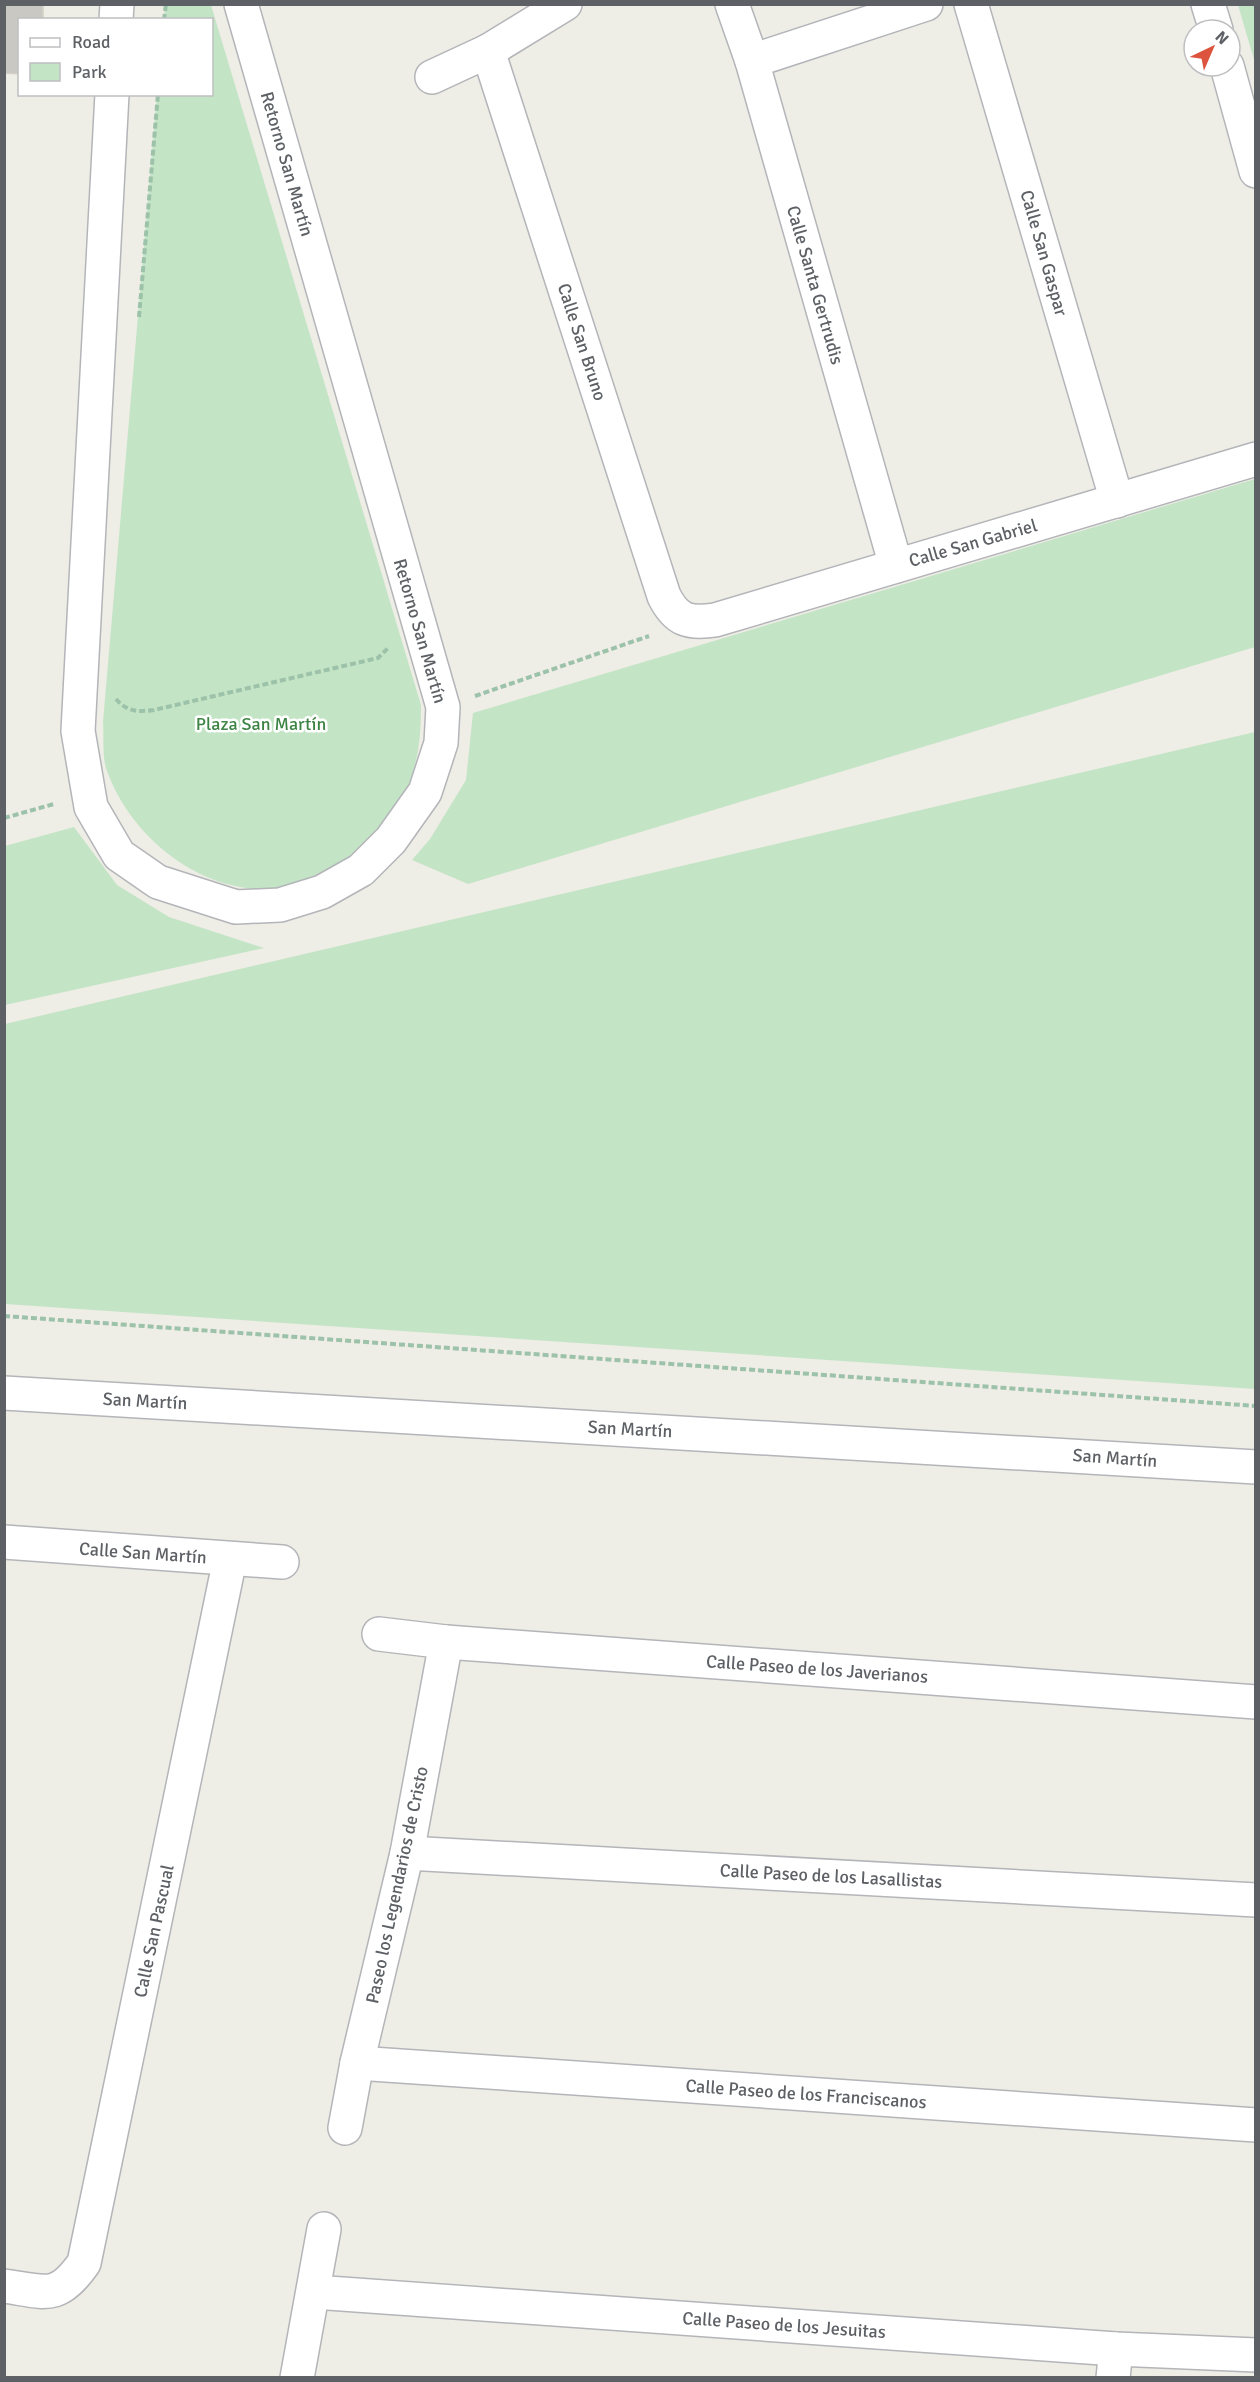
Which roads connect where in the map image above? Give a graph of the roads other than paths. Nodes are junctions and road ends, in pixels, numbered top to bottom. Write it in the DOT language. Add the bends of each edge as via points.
graph roads {
  1 [pos="241,4"];
  2 [pos="565,4"];
  3 [pos="732,4"];
  4 [pos="926,4"];
  5 [pos="971,4"];
  6 [pos="488,51"];
  7 [pos="752,61"];
  8 [pos="432,77"];
  9 [pos="1230,78"];
  10 [pos="112,96"];
  11 [pos="1256,171"];
  12 [pos="1256,459"];
  13 [pos="1117,501"];
  14 [pos="896,566"];
  15 [pos="690,622"];
  16 [pos="4,1393"];
  17 [pos="1256,1467"];
  18 [pos="5,1546"];
  19 [pos="230,1559"];
  20 [pos="282,1562"];
  21 [pos="379,1634"];
  22 [pos="446,1642"];
  23 [pos="1256,1702"];
  24 [pos="407,1853"];
  25 [pos="1256,1900"];
  26 [pos="357,2063"];
  27 [pos="1256,2125"];
  28 [pos="345,2128"];
  29 [pos="324,2229"];
  30 [pos="4,2286"];
  31 [pos="314,2292"];
  32 [pos="1256,2355"];
  33 [pos="1115,2363"];
  34 [pos="297,2378"];
  1 -- 10 [label="street, Retorno San Martín" via="443,707 441,743 425,792 391,840 361,870 322,892 280,905 236,907 158,882 119,855 91,807 78,732"];
  2 -- 6 [label="street"];
  3 -- 7 [label="street, Calle Santa Gertrudis"];
  4 -- 7 [label="street"];
  5 -- 13 [label="street, Calle San Gaspar"];
  6 -- 8 [label="street"];
  6 -- 15 [label="street, Calle San Bruno" via="664,596 677,615"];
  7 -- 14 [label="street, Calle Santa Gertrudis"];
  9 -- 11 [label="street"];
  12 -- 13 [label="street, Calle San Gabriel"];
  13 -- 14 [label="street, Calle San Gabriel"];
  14 -- 15 [label="street, Calle San Gabriel" via="715,620"];
  16 -- 17 [label="street, San Martín"];
  18 -- 19 [label="street, Calle San Martín"];
  19 -- 20 [label="street, Calle San Martín"];
  19 -- 30 [label="street, Calle San Pascual" via="84,2263 71,2281 56,2291"];
  21 -- 22 [label="street, Calle Paseo de los Javerianos"];
  22 -- 23 [label="street, Calle Paseo de los Javerianos"];
  22 -- 24 [label="street, Paseo los Legendarios de Cristo"];
  24 -- 25 [label="street, Calle Paseo de los Lasallistas"];
  24 -- 26 [label="street, Paseo los Legendarios de Cristo"];
  26 -- 27 [label="street, Calle Paseo de los Franciscanos"];
  26 -- 28 [label="street, Paseo los Legendarios de Cristo"];
  29 -- 31 [label="street"];
  31 -- 33 [label="street, Calle Paseo de los Jesuitas"];
  31 -- 34 [label="street"];
  32 -- 33 [label="street, Calle Paseo de los Jesuitas"];
}
